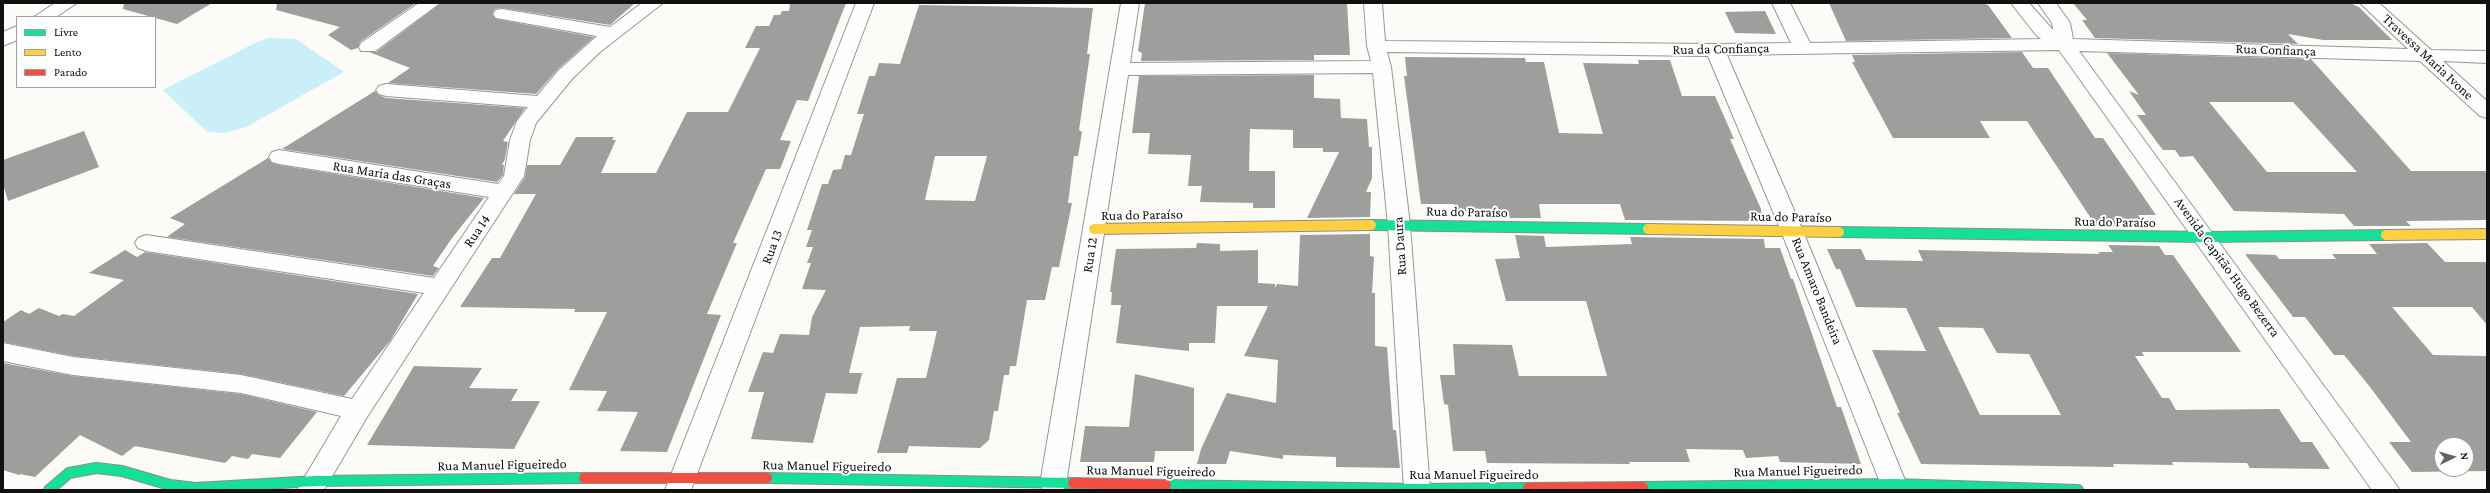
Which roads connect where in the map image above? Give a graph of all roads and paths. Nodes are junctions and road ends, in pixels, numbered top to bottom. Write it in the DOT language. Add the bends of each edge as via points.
graph roads {
  1 [pos="68,3"];
  2 [pos="431,3"];
  3 [pos="654,3"];
  4 [pos="865,3"];
  5 [pos="1130,3"];
  6 [pos="1373,3"];
  7 [pos="1782,3"];
  8 [pos="2020,3"];
  9 [pos="2047,3"];
  10 [pos="2369,3"];
  11 [pos="502,14"];
  12 [pos="45,16"];
  13 [pos="612,32"];
  14 [pos="16,33"];
  15 [pos="3,40"];
  16 [pos="2065,45"];
  17 [pos="1376,46"];
  18 [pos="368,47"];
  19 [pos="1803,48"];
  20 [pos="1714,50"];
  21 [pos="2425,56"];
  22 [pos="2487,57"];
  23 [pos="1382,67"];
  24 [pos="1120,69"];
  25 [pos="386,90"];
  26 [pos="541,102"];
  27 [pos="2487,112"];
  28 [pos="279,157"];
  29 [pos="504,192"];
  30 [pos="1399,225"];
  31 [pos="1094,229"];
  32 [pos="1792,231"];
  33 [pos="2487,234"];
  34 [pos="2206,237"];
  35 [pos="146,243"];
  36 [pos="440,287"];
  37 [pos="3,352"];
  38 [pos="358,410"];
  39 [pos="681,484"];
  40 [pos="1053,484"];
  41 [pos="313,485"];
  42 [pos="1895,487"];
  43 [pos="49,490"];
  44 [pos="1417,490"];
  45 [pos="2078,490"];
  46 [pos="2387,490"];
  1 -- 12 [label="street"];
  2 -- 18 [label="street"];
  3 -- 13 [label="street, Rua 14"];
  4 -- 39 [label="street, Rua 13"];
  5 -- 24 [label="street, Rua 12"];
  6 -- 17 [label="street, Rua Daura"];
  7 -- 19 [label="street"];
  8 -- 16 [label="street, Avenida Capitão Hugo Bezerra" via="2042,31"];
  9 -- 16 [label="street, Avenida Capitão Hugo Bezerra" via="2061,23"];
  10 -- 21 [label="street, Travessa Maria Ivone"];
  11 -- 13 [label="street"];
  13 -- 26 [label="street, Rua 14" via="565,75"];
  14 -- 15 [label="street"];
  16 -- 19 [label="street, Rua da Confiança"];
  16 -- 21 [label="street, Rua Confiança"];
  16 -- 34 [label="street, Avenida Capitão Hugo Bezerra"];
  17 -- 20 [label="street, Rua da Confiança"];
  17 -- 23 [label="street, Rua Daura"];
  19 -- 20 [label="street, Rua da Confiança"];
  20 -- 32 [label="street, Rua Amaro Bandeira"];
  21 -- 22 [label="street, Rua Confiança"];
  21 -- 27 [label="street, Travessa Maria Ivone"];
  23 -- 24 [label="street"];
  23 -- 30 [label="street, Rua Daura"];
  24 -- 31 [label="street, Rua 12"];
  25 -- 26 [label="street"];
  26 -- 29 [label="street, Rua 14" via="527,121 520,140 514,176"];
  28 -- 29 [label="street, Rua Maria das Graças"];
  29 -- 36 [label="street, Rua 14"];
  30 -- 31 [label="street, Rua do Paraíso"];
  30 -- 32 [label="street, Rua do Paraíso"];
  30 -- 44 [label="street, Rua Daura"];
  31 -- 40 [label="street, Rua 12"];
  32 -- 34 [label="street, Rua do Paraíso"];
  32 -- 42 [label="street, Rua Amaro Bandeira"];
  33 -- 34 [label="street, Rua do Paraíso"];
  34 -- 46 [label="street, Avenida Capitão Hugo Bezerra"];
  35 -- 36 [label="street"];
  36 -- 38 [label="street, Rua 14"];
  37 -- 38 [label="street" via="73,366 241,384"];
  38 -- 41 [label="street, Rua 14"];
  39 -- 40 [label="street, Rua Manuel Figueiredo"];
  39 -- 41 [label="street, Rua Manuel Figueiredo"];
  40 -- 44 [label="street, Rua Manuel Figueiredo"];
  41 -- 43 [label="street, Rua Manuel Figueiredo" via="195,488 170,485 122,471 96,468 68,473"];
  42 -- 44 [label="street, Rua Manuel Figueiredo"];
  42 -- 45 [label="street, Rua Manuel Figueiredo"];
}
